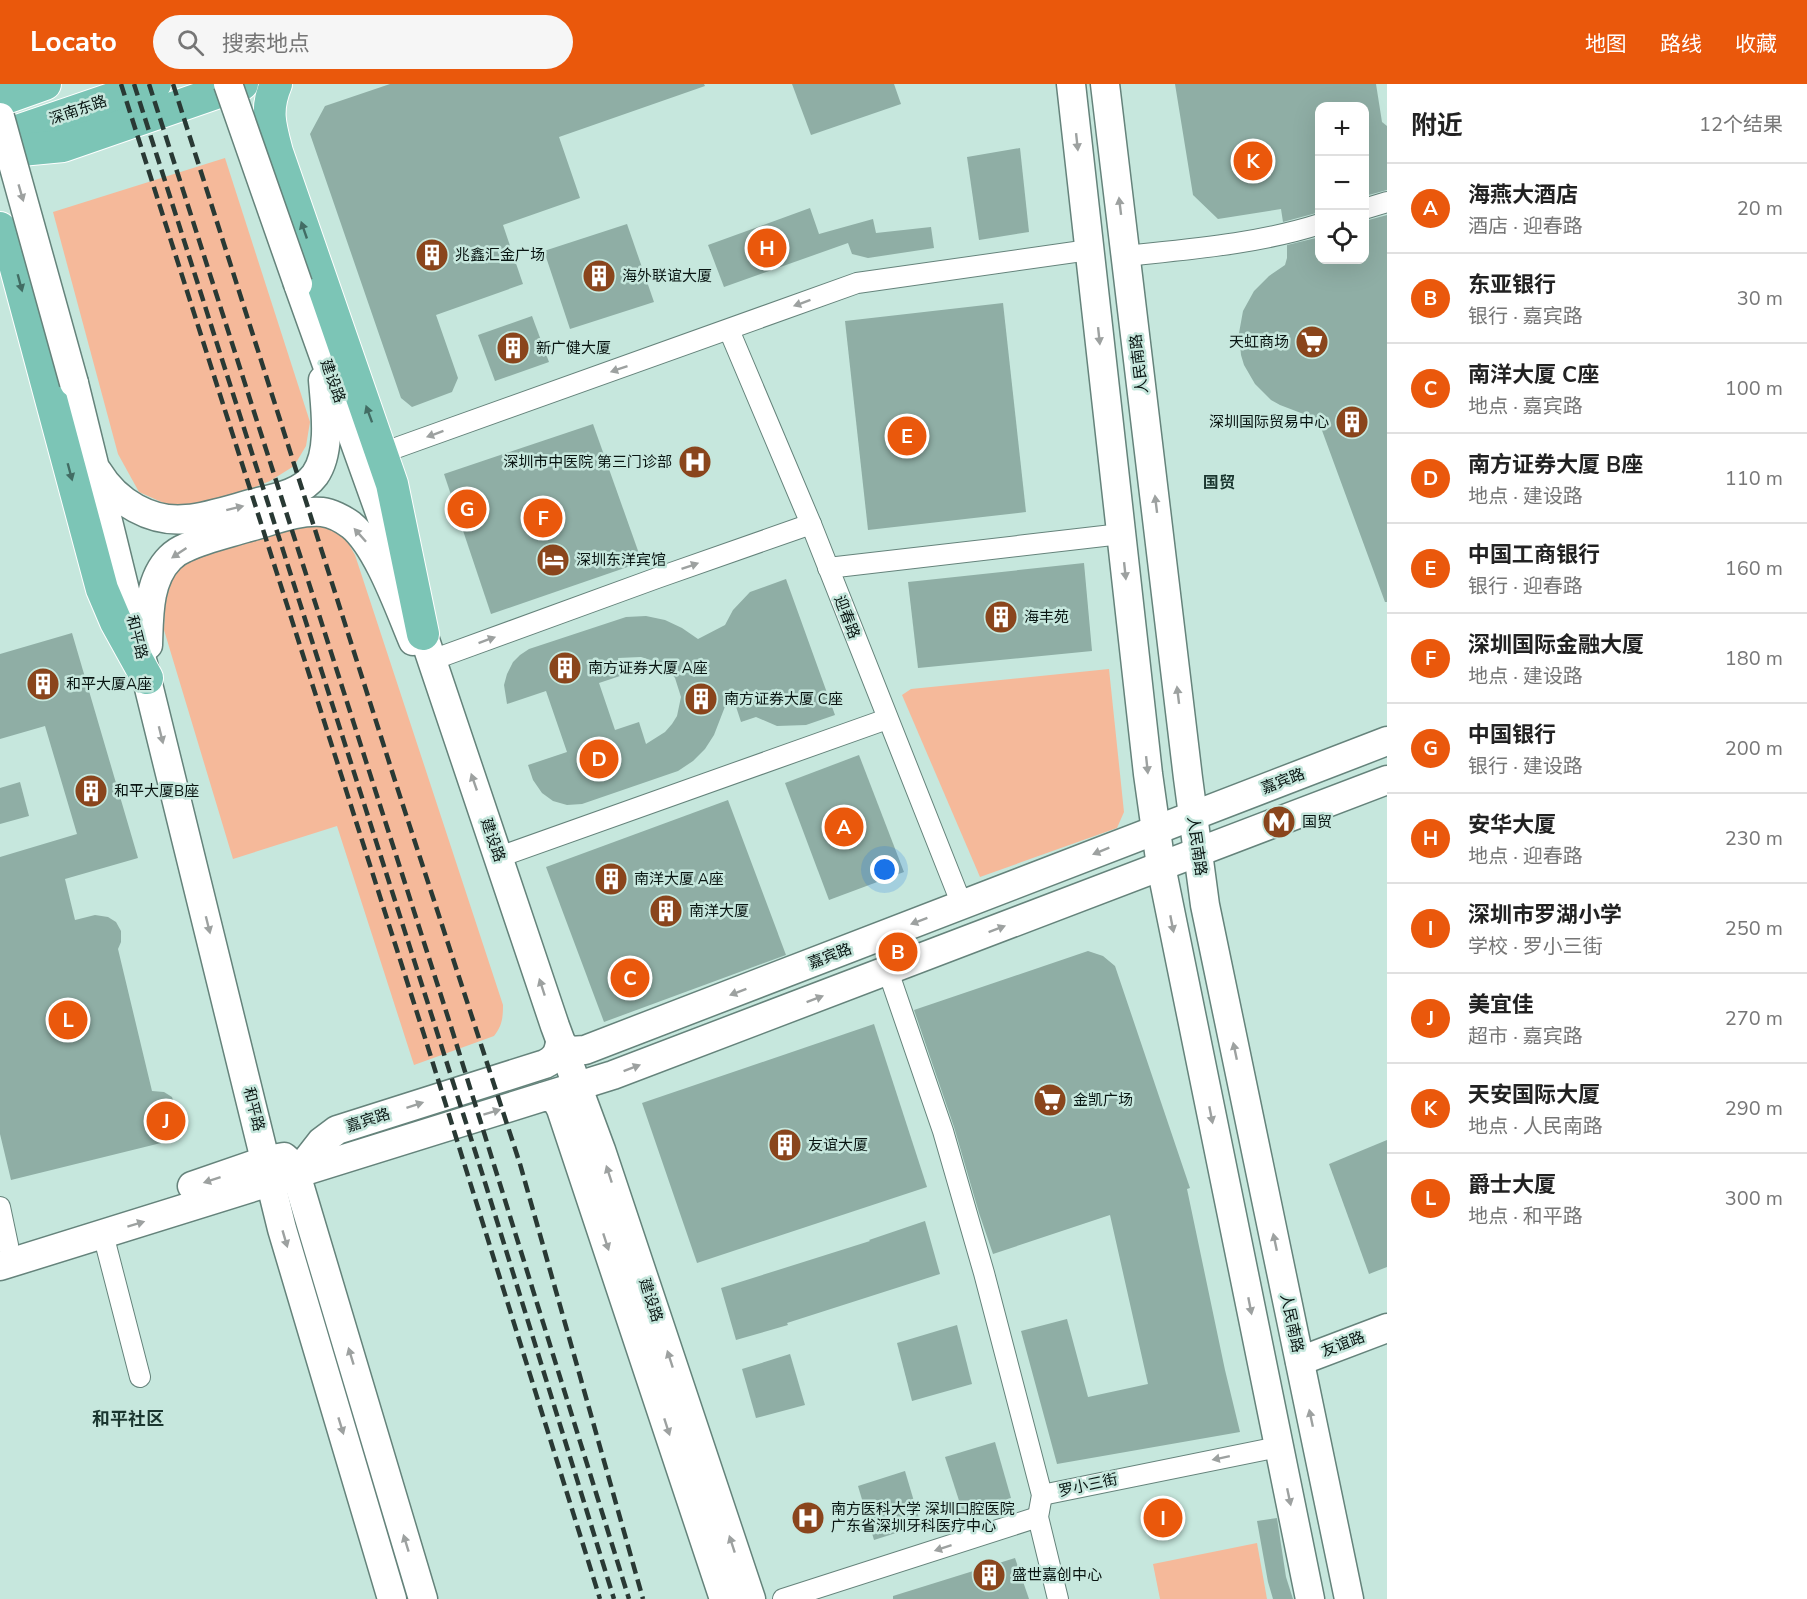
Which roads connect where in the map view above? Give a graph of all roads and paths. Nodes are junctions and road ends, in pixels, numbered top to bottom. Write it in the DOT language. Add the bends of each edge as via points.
graph roads {
  1 [pos="45,84"];
  2 [pos="155,84"];
  3 [pos="228,84"];
  4 [pos="242,84"];
  5 [pos="276,84"];
  6 [pos="1071,84"];
  7 [pos="1105,84"];
  8 [pos="0,100"];
  9 [pos="0,117"];
  10 [pos="0,137"];
  11 [pos="0,152"];
  12 [pos="1387,202"];
  13 [pos="1369,208"];
  14 [pos="1315,225"];
  15 [pos="0,228"];
  16 [pos="1089,250"];
  17 [pos="1126,256"];
  18 [pos="729,330"];
  19 [pos="321,347"];
  20 [pos="382,453"];
  21 [pos="94,465"];
  22 [pos="811,524"];
  23 [pos="1121,534"];
  24 [pos="828,568"];
  25 [pos="428,647"];
  26 [pos="147,678"];
  27 [pos="445,697"];
  28 [pos="887,719"];
  29 [pos="1387,741"];
  30 [pos="1387,780"];
  31 [pos="1193,816"];
  32 [pos="1156,830"];
  33 [pos="1197,853"];
  34 [pos="499,857"];
  35 [pos="1161,866"];
  36 [pos="962,905"];
  37 [pos="888,971"];
  38 [pos="561,1043"];
  39 [pos="577,1087"];
  40 [pos="540,1108"];
  41 [pos="278,1172"];
  42 [pos="0,1207"];
  43 [pos="104,1234"];
  44 [pos="3,1253"];
  45 [pos="1387,1328"];
  46 [pos="1300,1361"];
  47 [pos="140,1377"];
  48 [pos="1278,1447"];
  49 [pos="1042,1495"];
  50 [pos="1038,1517"];
  51 [pos="392,1599"];
  52 [pos="423,1599"];
  53 [pos="724,1599"];
  54 [pos="751,1599"];
  55 [pos="783,1599"];
  56 [pos="1058,1599"];
  57 [pos="1310,1599"];
  58 [pos="1349,1599"];
  1 -- 8 [label="main road"];
  2 -- 10 [label="main road, 深南东路"];
  3 -- 19 [label="main road, 建设路, bridge"];
  4 -- 11 [label="main road" via="63,146"];
  20 -- 5 [label="main road, one-way" via="277,152 269,114"];
  6 -- 16 [label="main road, one-way"];
  17 -- 7 [label="main road, 人民南路, one-way"];
  9 -- 21 [label="main road, 和平路, one-way, bridge"];
  12 -- 13 [label="street"];
  14 -- 17 [label="street" via="1256,240"];
  15 -- 26 [label="main road, one-way" via="14,261 102,589"];
  16 -- 18 [label="street, one-way" via="857,283"];
  16 -- 23 [label="main road, one-way"];
  31 -- 17 [label="main road, 人民南路, one-way"];
  18 -- 20 [label="street, one-way"];
  18 -- 22 [label="street, 迎春路"];
  21 -- 19 [label="main road, one-way" via="111,491 123,500 138,510 169,519 187,519 301,489 315,474 325,441"];
  19 -- 25 [label="main road, 建设路"];
  20 -- 25 [label="main road"];
  21 -- 26 [label="main road, 和平路"];
  22 -- 24 [label="street, 迎春路"];
  25 -- 22 [label="street, one-way" via="657,578"];
  23 -- 24 [label="street"];
  23 -- 32 [label="main road, one-way"];
  24 -- 28 [label="street, 迎春路"];
  25 -- 27 [label="main road, 建设路"];
  27 -- 26 [label="main road, one-way" via="421,658 364,538 350,524 324,512 302,513 219,536 183,548 169,559 153,588"];
  26 -- 41 [label="main road, 和平路, one-way"];
  34 -- 27 [label="main road, 建设路, one-way"];
  28 -- 34 [label="street"];
  28 -- 36 [label="street, 迎春路"];
  29 -- 31 [label="main road, 嘉宾路"];
  30 -- 33 [label="main road, 嘉宾路"];
  31 -- 32 [label="main road, 嘉宾路"];
  31 -- 33 [label="main road, 人民南路"];
  32 -- 35 [label="main road"];
  32 -- 36 [label="main road, 嘉宾路, one-way"];
  33 -- 35 [label="main road, 嘉宾路"];
  46 -- 33 [label="main road, 人民南路, one-way"];
  38 -- 34 [label="main road, 建设路, one-way"];
  37 -- 35 [label="main road, 嘉宾路, one-way"];
  35 -- 48 [label="main road, one-way"];
  36 -- 38 [label="main road, 嘉宾路, one-way" via="585,1050 570,1051"];
  39 -- 37 [label="main road, 嘉宾路, one-way"];
  37 -- 49 [label="street" via="943,1131"];
  38 -- 39 [label="main road, 建设路"];
  41 -- 38 [label="main road, 嘉宾路, one-way" via="337,1130 544,1064 553,1060"];
  39 -- 40 [label="main road, 嘉宾路"];
  54 -- 39 [label="main road, 建设路, one-way"];
  41 -- 40 [label="main road, 嘉宾路, one-way"];
  40 -- 53 [label="main road, 建设路, one-way" via="549,1096 558,1102 570,1133"];
  43 -- 41 [label="main road, 嘉宾路, one-way"];
  41 -- 44 [label="main road, 嘉宾路, one-way" via="213,1179"];
  41 -- 51 [label="main road, 和平路, one-way" via="286,1241"];
  52 -- 41 [label="main road, 和平路, one-way"];
  42 -- 44 [label="street"];
  43 -- 44 [label="main road, 嘉宾路"];
  43 -- 47 [label="street"];
  45 -- 46 [label="main road, 友谊路"];
  58 -- 46 [label="main road, 人民南路, one-way"];
  48 -- 49 [label="street, 罗小三街, one-way"];
  48 -- 57 [label="main road, one-way"];
  49 -- 50 [label="street, 罗小三街"];
  50 -- 55 [label="street, one-way"];
  50 -- 56 [label="street"];
}
